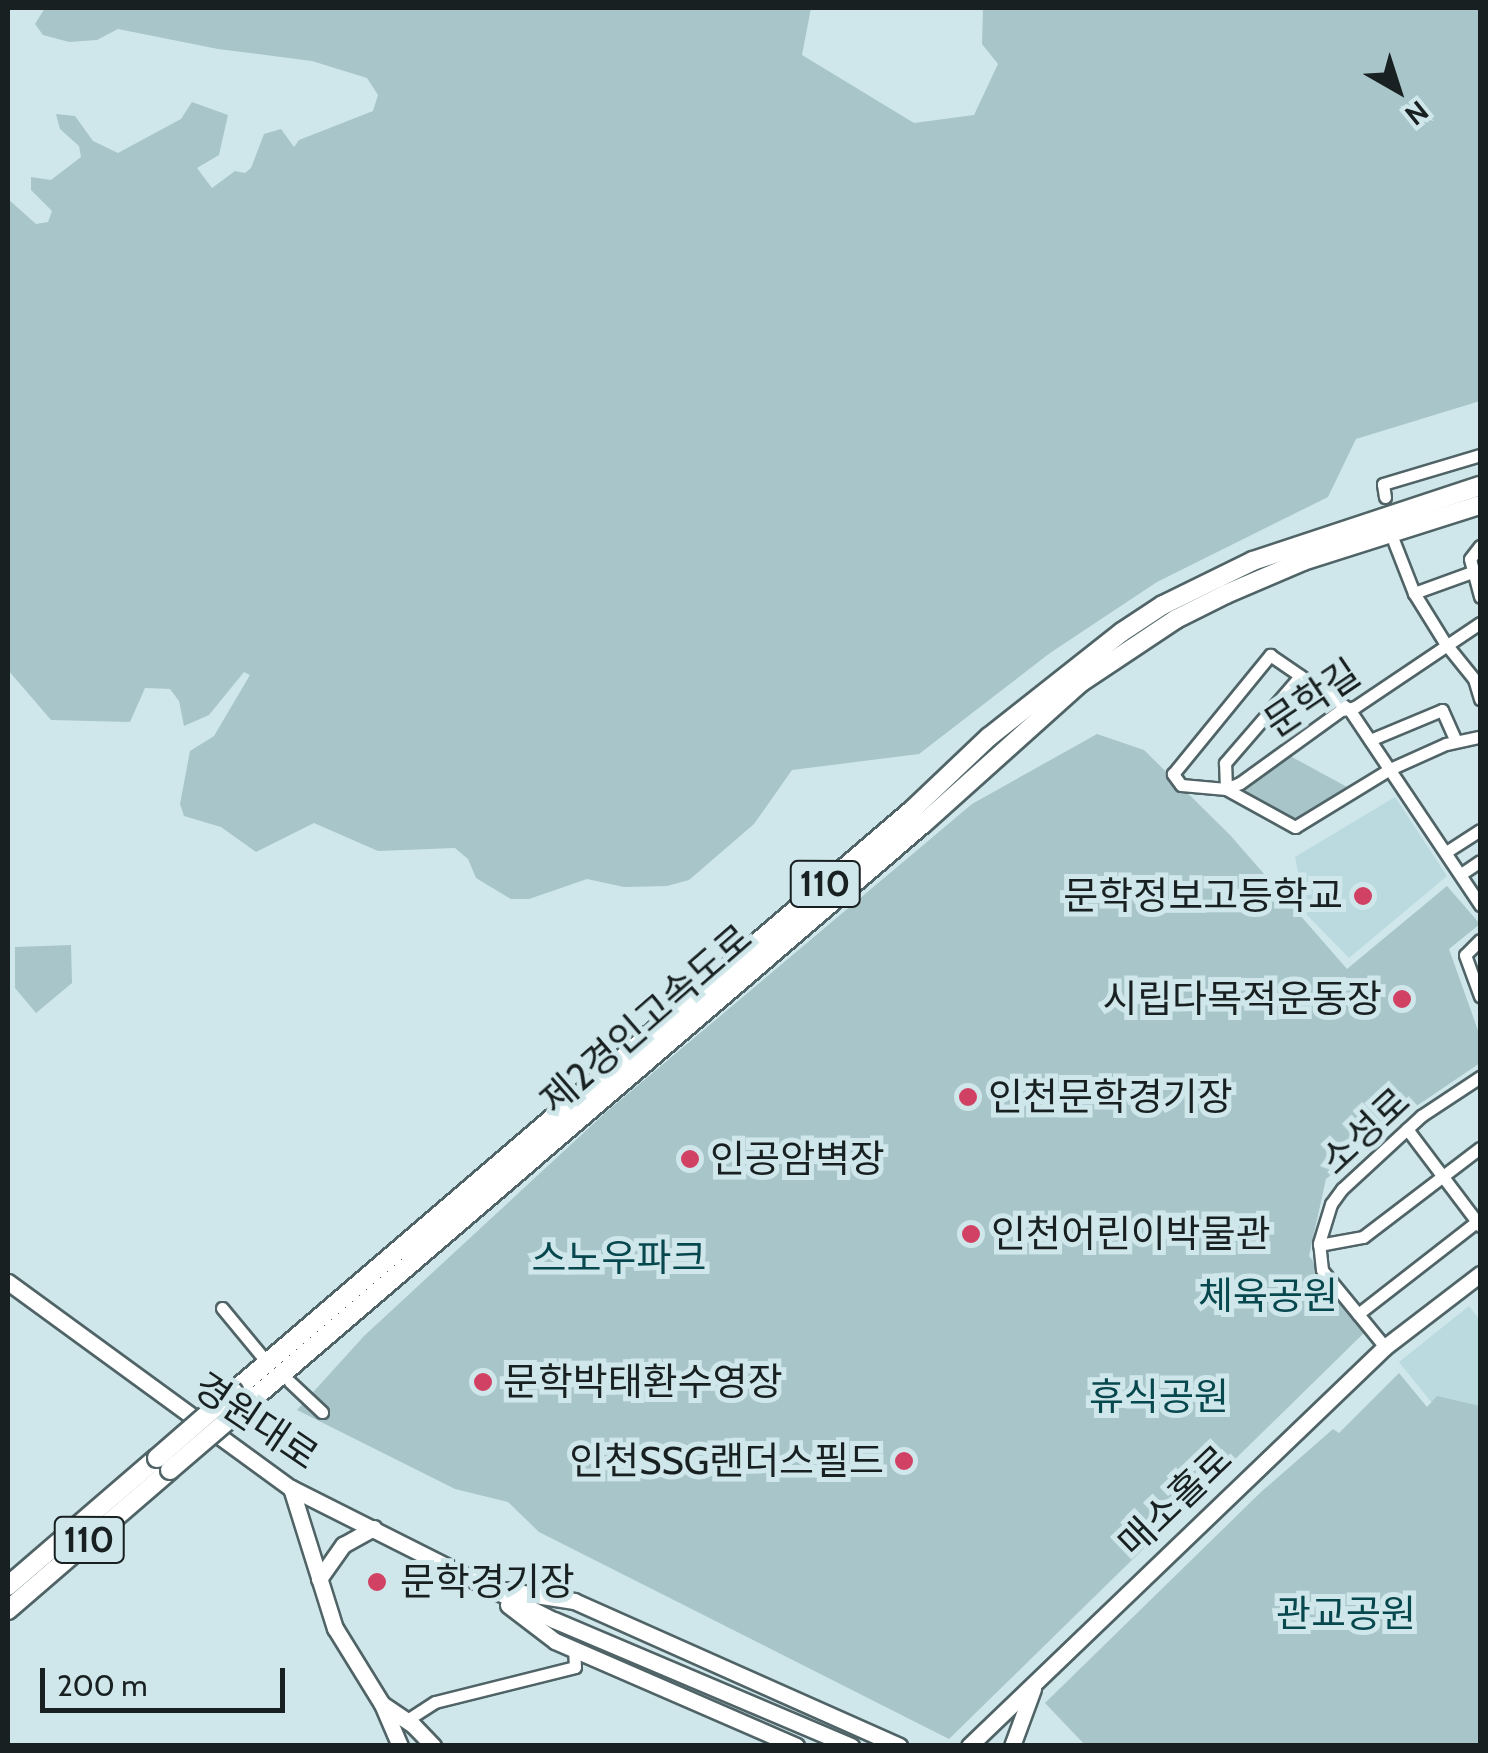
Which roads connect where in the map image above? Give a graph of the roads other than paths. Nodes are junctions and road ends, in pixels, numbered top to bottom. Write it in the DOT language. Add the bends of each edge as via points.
graph roads {
  1 [pos="1480,455"];
  2 [pos="1480,486"];
  3 [pos="1385,497"];
  4 [pos="1480,505"];
  5 [pos="1394,542"];
  6 [pos="1480,546"];
  7 [pos="1472,572"];
  8 [pos="1414,593"];
  9 [pos="1480,597"];
  10 [pos="1480,623"];
  11 [pos="1445,643"];
  12 [pos="1476,674"];
  13 [pos="1300,676"];
  14 [pos="1480,699"];
  15 [pos="1348,709"];
  16 [pos="1480,736"];
  17 [pos="1370,740"];
  18 [pos="1456,741"];
  19 [pos="1390,770"];
  20 [pos="1226,789"];
  21 [pos="1480,830"];
  22 [pos="1446,852"];
  23 [pos="1480,861"];
  24 [pos="1460,874"];
  25 [pos="1480,905"];
  26 [pos="1480,940"];
  27 [pos="1480,996"];
  28 [pos="1480,1076"];
  29 [pos="1406,1129"];
  30 [pos="1480,1148"];
  31 [pos="1443,1176"];
  32 [pos="1480,1222"];
  33 [pos="1319,1245"];
  34 [pos="1480,1274"];
  35 [pos="8,1282"];
  36 [pos="222,1308"];
  37 [pos="1358,1314"];
  38 [pos="1385,1347"];
  39 [pos="260,1354"];
  40 [pos="290,1382"];
  41 [pos="240,1398"];
  42 [pos="322,1412"];
  43 [pos="164,1464"];
  44 [pos="291,1488"];
  45 [pos="374,1528"];
  46 [pos="319,1579"];
  47 [pos="8,1586"];
  48 [pos="484,1588"];
  49 [pos="8,1610"];
  50 [pos="574,1649"];
  51 [pos="1036,1681"];
  52 [pos="382,1704"];
  53 [pos="407,1720"];
  54 [pos="400,1746"];
  55 [pos="434,1746"];
  56 [pos="796,1746"];
  57 [pos="851,1746"];
  58 [pos="899,1746"];
  59 [pos="969,1746"];
  60 [pos="1012,1746"];
  1 -- 3 [label="street" via="1383,484"];
  2 -- 41 [label="highway, 제2경인고속도로 / 110" via="1253,560 1122,632 989,737"];
  4 -- 41 [label="highway, 제2경인고속도로 / 110" via="1257,581 1176,619 1093,674"];
  5 -- 8 [label="street"];
  6 -- 7 [label="street" via="1470,559"];
  7 -- 8 [label="street"];
  7 -- 9 [label="street"];
  8 -- 11 [label="street"];
  10 -- 11 [label="street, 문학길"];
  11 -- 12 [label="street"];
  11 -- 15 [label="street, 문학길"];
  12 -- 14 [label="street"];
  13 -- 15 [label="street"];
  13 -- 20 [label="street" via="1225,763"];
  13 -- 20 [label="street" via="1270,656 1173,774 1181,784"];
  15 -- 17 [label="street"];
  15 -- 20 [label="street, 문학길"];
  16 -- 18 [label="street"];
  17 -- 18 [label="street" via="1442,710"];
  17 -- 19 [label="street"];
  18 -- 19 [label="street"];
  19 -- 20 [label="street" via="1295,827"];
  19 -- 22 [label="street"];
  21 -- 22 [label="street"];
  22 -- 24 [label="street"];
  23 -- 24 [label="street"];
  24 -- 25 [label="street"];
  26 -- 27 [label="street" via="1465,955"];
  28 -- 29 [label="street, 소성로"];
  29 -- 31 [label="street"];
  29 -- 33 [label="street, 소성로" via="1342,1188"];
  30 -- 31 [label="street"];
  31 -- 32 [label="street"];
  31 -- 33 [label="street" via="1363,1238"];
  32 -- 37 [label="street"];
  33 -- 37 [label="street" via="1322,1270"];
  34 -- 38 [label="main road, 매소홀로"];
  35 -- 44 [label="main road, 경원대로"];
  36 -- 39 [label="street"];
  37 -- 38 [label="street"];
  38 -- 51 [label="main road, 매소홀로"];
  40 -- 42 [label="street"];
  41 -- 43 [label="highway, 제2경인고속도로 / 110, bridge"];
  43 -- 47 [label="highway, 제2경인고속도로 / 110"];
  43 -- 49 [label="highway, 제2경인고속도로 / 110"];
  44 -- 45 [label="main road, 경원대로"];
  44 -- 46 [label="main road"];
  45 -- 46 [label="main road" via="344,1545"];
  45 -- 48 [label="main road, 경원대로"];
  46 -- 52 [label="main road" via="335,1628"];
  48 -- 50 [label="main road, 경원대로"];
  48 -- 57 [label="main road, 경원대로"];
  48 -- 58 [label="main road, 경원대로" via="574,1601"];
  50 -- 53 [label="street" via="575,1667 435,1702"];
  50 -- 56 [label="main road, 경원대로"];
  51 -- 59 [label="main road, 매소홀로"];
  51 -- 60 [label="main road"];
  52 -- 53 [label="main road"];
  52 -- 54 [label="main road"];
  53 -- 55 [label="main road"];
}
